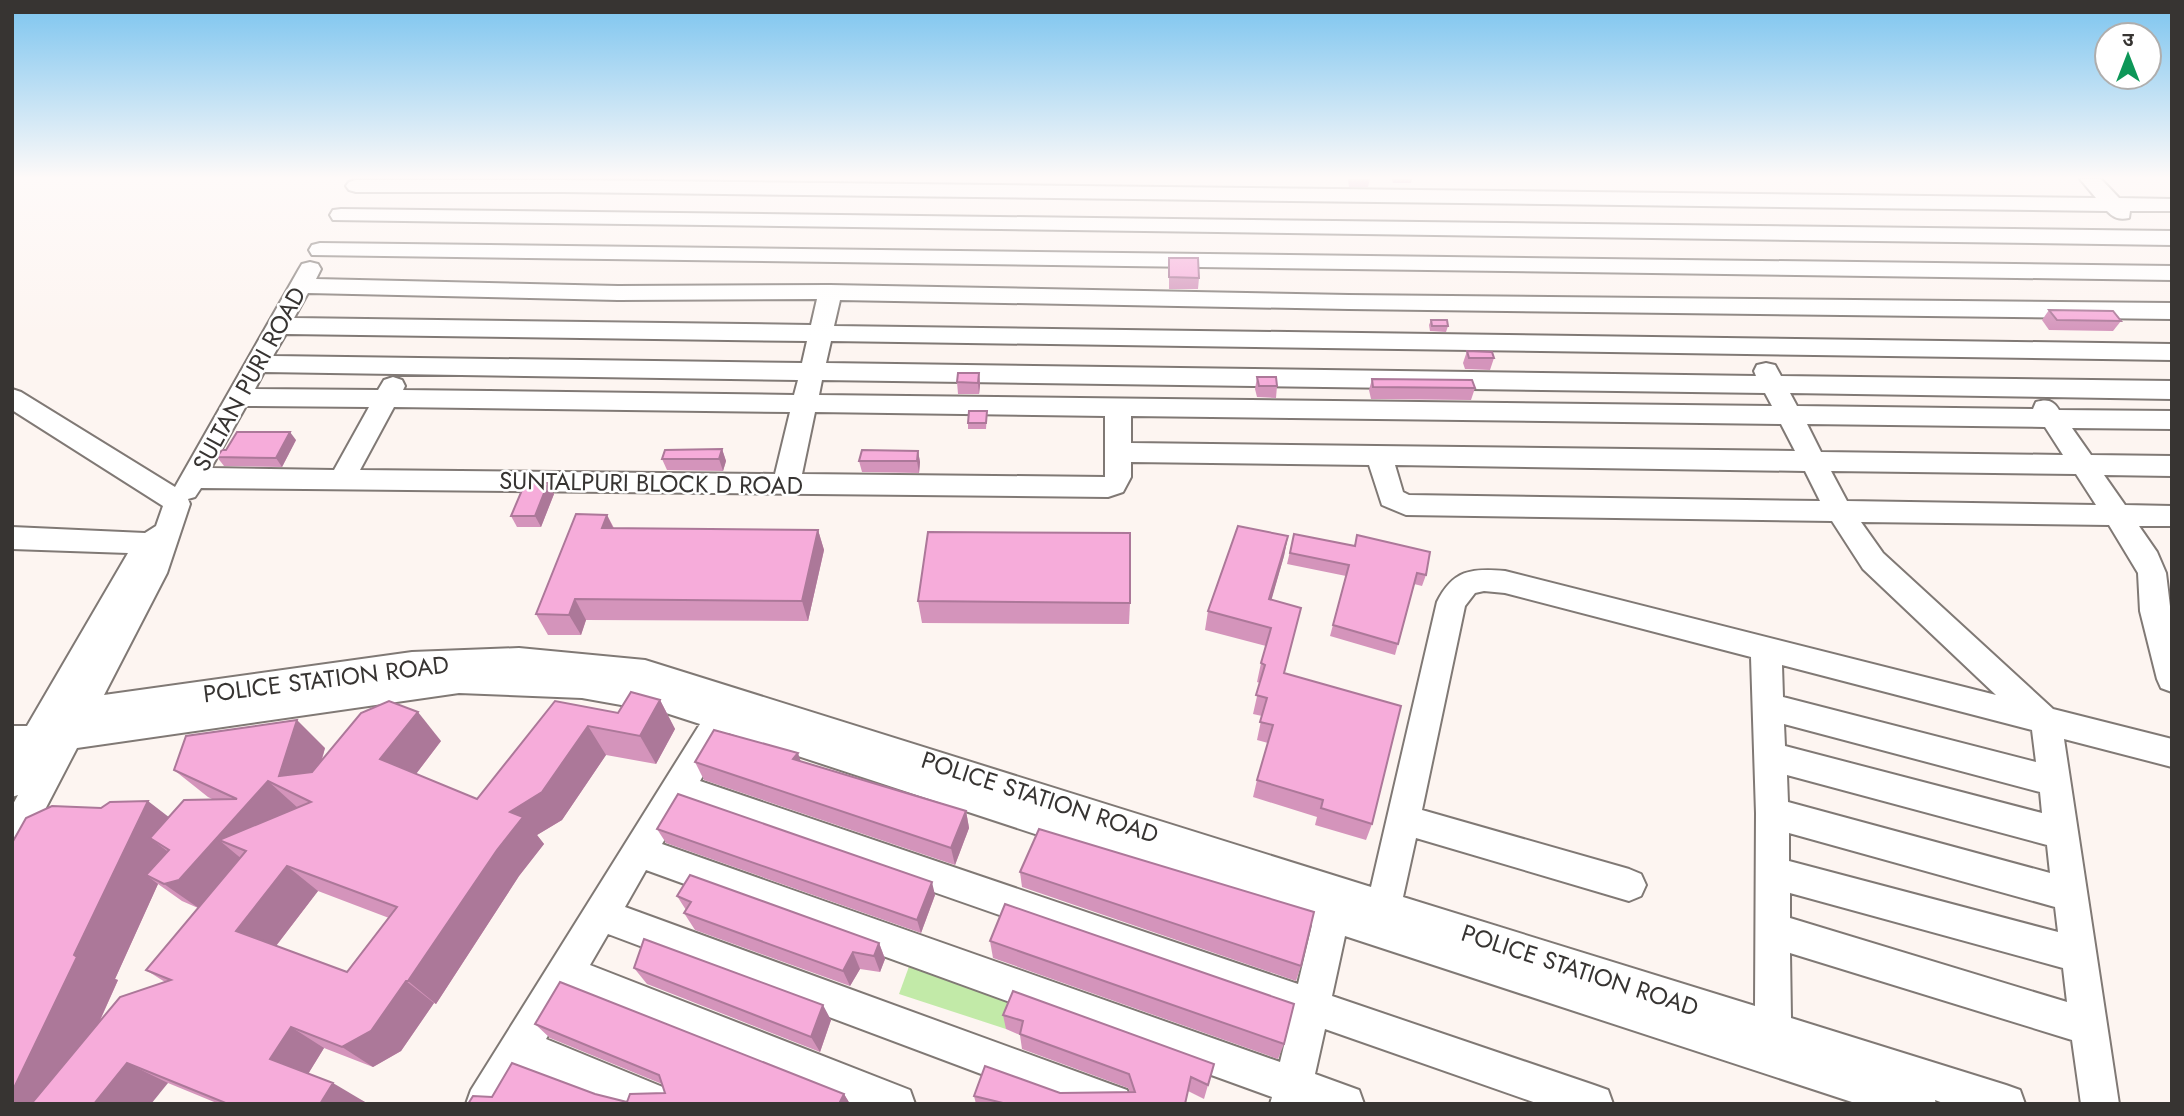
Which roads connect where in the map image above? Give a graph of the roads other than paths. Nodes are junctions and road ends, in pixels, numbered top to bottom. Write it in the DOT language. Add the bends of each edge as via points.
graph roads {
  1 [pos="331,231"];
  2 [pos="648,231"];
  3 [pos="1275,231"];
  4 [pos="1582,231"];
  5 [pos="1923,231"];
  6 [pos="2136,231"];
  7 [pos="1698,233"];
  8 [pos="1926,236"];
  9 [pos="2142,238"];
  10 [pos="2172,238"];
  11 [pos="320,250"];
  12 [pos="636,254"];
  13 [pos="1278,262"];
  14 [pos="1716,268"];
  15 [pos="1950,271"];
  16 [pos="2172,271"];
  17 [pos="300,286"];
  18 [pos="830,292"];
  19 [pos="618,293"];
  20 [pos="1284,300"];
  21 [pos="1735,305"];
  22 [pos="1976,308"];
  23 [pos="2172,311"];
  24 [pos="279,326"];
  25 [pos="820,334"];
  26 [pos="1754,346"];
  27 [pos="2006,351"];
  28 [pos="2172,352"];
  29 [pos="259,364"];
  30 [pos="405,366"];
  31 [pos="811,373"];
  32 [pos="1773,385"];
  33 [pos="2032,389"];
  34 [pos="2172,390"];
  35 [pos="240,397"];
  36 [pos="12,398"];
  37 [pos="385,399"];
  38 [pos="804,405"];
  39 [pos="1118,408"];
  40 [pos="1787,416"];
  41 [pos="2052,419"];
  42 [pos="2172,421"];
  43 [pos="1117,452"];
  44 [pos="1379,456"];
  45 [pos="1812,463"];
  46 [pos="2084,465"];
  47 [pos="2172,466"];
  48 [pos="195,478"];
  49 [pos="342,479"];
  50 [pos="786,485"];
  51 [pos="177,508"];
  52 [pos="1838,509"];
  53 [pos="2120,515"];
  54 [pos="2172,516"];
  55 [pos="15,542"];
  56 [pos="157,544"];
  57 [pos="2162,575"];
  58 [pos="2163,613"];
  59 [pos="1766,650"];
  60 [pos="2170,663"];
  61 [pos="1767,706"];
  62 [pos="721,718"];
  63 [pos="2046,722"];
  64 [pos="49,728"];
  65 [pos="2172,753"];
  66 [pos="1769,756"];
  67 [pos="2052,781"];
  68 [pos="12,783"];
  69 [pos="678,788"];
  70 [pos="1772,813"];
  71 [pos="1402,819"];
  72 [pos="2060,833"];
  73 [pos="12,839"];
  74 [pos="639,852"];
  75 [pos="1772,872"];
  76 [pos="1629,885"];
  77 [pos="2068,894"];
  78 [pos="1384,906"];
  79 [pos="601,915"];
  80 [pos="1332,916"];
  81 [pos="1772,930"];
  82 [pos="2077,954"];
  83 [pos="565,973"];
  84 [pos="1311,1007"];
  85 [pos="2089,1027"];
  86 [pos="1773,1031"];
  87 [pos="520,1047"];
  88 [pos="1291,1095"];
  89 [pos="485,1104"];
  90 [pos="656,1104"];
  91 [pos="896,1104"];
  92 [pos="1113,1104"];
  93 [pos="1345,1104"];
  94 [pos="1594,1104"];
  95 [pos="1917,1104"];
  96 [pos="2006,1104"];
  97 [pos="2100,1104"];
  1 -- 11 [label="street, SULTAN PURI ROAD"];
  2 -- 12 [label="street"];
  3 -- 13 [label="street"];
  4 -- 7 [label="street"];
  5 -- 8 [label="street"];
  6 -- 9 [label="street"];
  7 -- 8 [label="street"];
  7 -- 14 [label="street"];
  8 -- 9 [label="street"];
  8 -- 15 [label="street"];
  9 -- 10 [label="street"];
  9 -- 16 [label="street"];
  11 -- 12 [label="street"];
  11 -- 17 [label="street, SULTAN PURI ROAD"];
  12 -- 13 [label="street"];
  12 -- 19 [label="street"];
  13 -- 14 [label="street"];
  13 -- 20 [label="street"];
  14 -- 15 [label="street"];
  14 -- 21 [label="street"];
  15 -- 16 [label="street"];
  15 -- 22 [label="street"];
  17 -- 19 [label="street"];
  17 -- 24 [label="street, SULTAN PURI ROAD"];
  18 -- 19 [label="street"];
  18 -- 20 [label="street"];
  18 -- 25 [label="street"];
  20 -- 21 [label="street"];
  21 -- 22 [label="street"];
  21 -- 26 [label="street"];
  22 -- 23 [label="street"];
  22 -- 27 [label="street"];
  24 -- 25 [label="street"];
  24 -- 29 [label="street, SULTAN PURI ROAD"];
  25 -- 26 [label="street"];
  25 -- 31 [label="street"];
  26 -- 27 [label="street"];
  26 -- 32 [label="street"];
  27 -- 28 [label="street"];
  27 -- 33 [label="street"];
  29 -- 30 [label="street"];
  29 -- 35 [label="street, SULTAN PURI ROAD"];
  30 -- 31 [label="street"];
  30 -- 37 [label="street"];
  31 -- 32 [label="street"];
  31 -- 38 [label="street"];
  32 -- 33 [label="street"];
  32 -- 40 [label="street"];
  33 -- 34 [label="street"];
  33 -- 41 [label="street"];
  35 -- 37 [label="street"];
  35 -- 48 [label="street, SULTAN PURI ROAD"];
  36 -- 51 [label="street" via="172,498"];
  37 -- 38 [label="street"];
  37 -- 49 [label="street"];
  38 -- 39 [label="street"];
  38 -- 50 [label="street"];
  39 -- 40 [label="street"];
  39 -- 43 [label="street"];
  40 -- 41 [label="street"];
  40 -- 45 [label="street"];
  41 -- 42 [label="street"];
  41 -- 46 [label="street"];
  43 -- 44 [label="street"];
  43 -- 50 [label="street, SUNTALPURI BLOCK D ROAD" via="1118,477 1108,487"];
  44 -- 45 [label="street"];
  44 -- 52 [label="street" via="1391,498 1406,505"];
  45 -- 46 [label="street"];
  45 -- 52 [label="street"];
  46 -- 47 [label="street"];
  46 -- 53 [label="street"];
  48 -- 49 [label="street, SUNTALPURI BLOCK D ROAD"];
  48 -- 51 [label="street, SULTAN PURI ROAD"];
  49 -- 50 [label="street, SUNTALPURI BLOCK D ROAD"];
  51 -- 56 [label="street, SULTAN PURI ROAD"];
  52 -- 53 [label="street"];
  52 -- 63 [label="street" via="1873,561"];
  53 -- 54 [label="street"];
  53 -- 57 [label="street"];
  55 -- 56 [label="street"];
  56 -- 64 [label="street, SULTAN PURI ROAD" via="153,573"];
  57 -- 58 [label="street"];
  58 -- 60 [label="street"];
  59 -- 61 [label="street"];
  59 -- 63 [label="street"];
  59 -- 71 [label="street" via="1505,582 1466,583 1451,602"];
  61 -- 66 [label="street"];
  61 -- 67 [label="street"];
  62 -- 64 [label="street, POLICE STATION ROAD" via="666,700 582,685 458,680"];
  62 -- 69 [label="street"];
  62 -- 80 [label="street, POLICE STATION ROAD"];
  63 -- 65 [label="street"];
  63 -- 67 [label="street"];
  64 -- 68 [label="street"];
  64 -- 73 [label="street"];
  64 -- 78 [label="street, POLICE STATION ROAD" via="412,664 519,660 645,673"];
  66 -- 70 [label="street"];
  66 -- 72 [label="street"];
  67 -- 72 [label="street"];
  69 -- 74 [label="street"];
  69 -- 84 [label="street"];
  70 -- 75 [label="street"];
  70 -- 77 [label="street"];
  71 -- 76 [label="street"];
  71 -- 78 [label="street"];
  72 -- 77 [label="street"];
  74 -- 79 [label="street"];
  74 -- 88 [label="street"];
  75 -- 81 [label="street"];
  75 -- 82 [label="street"];
  77 -- 82 [label="street"];
  78 -- 86 [label="street, POLICE STATION ROAD"];
  79 -- 83 [label="street"];
  79 -- 92 [label="street"];
  80 -- 84 [label="street"];
  80 -- 95 [label="street, POLICE STATION ROAD"];
  81 -- 85 [label="street"];
  81 -- 86 [label="street"];
  82 -- 85 [label="street"];
  83 -- 87 [label="street"];
  83 -- 91 [label="street"];
  84 -- 88 [label="street"];
  84 -- 94 [label="street"];
  85 -- 97 [label="street"];
  86 -- 96 [label="street, POLICE STATION ROAD"];
  87 -- 89 [label="street"];
  87 -- 90 [label="street"];
  88 -- 93 [label="street"];
}
